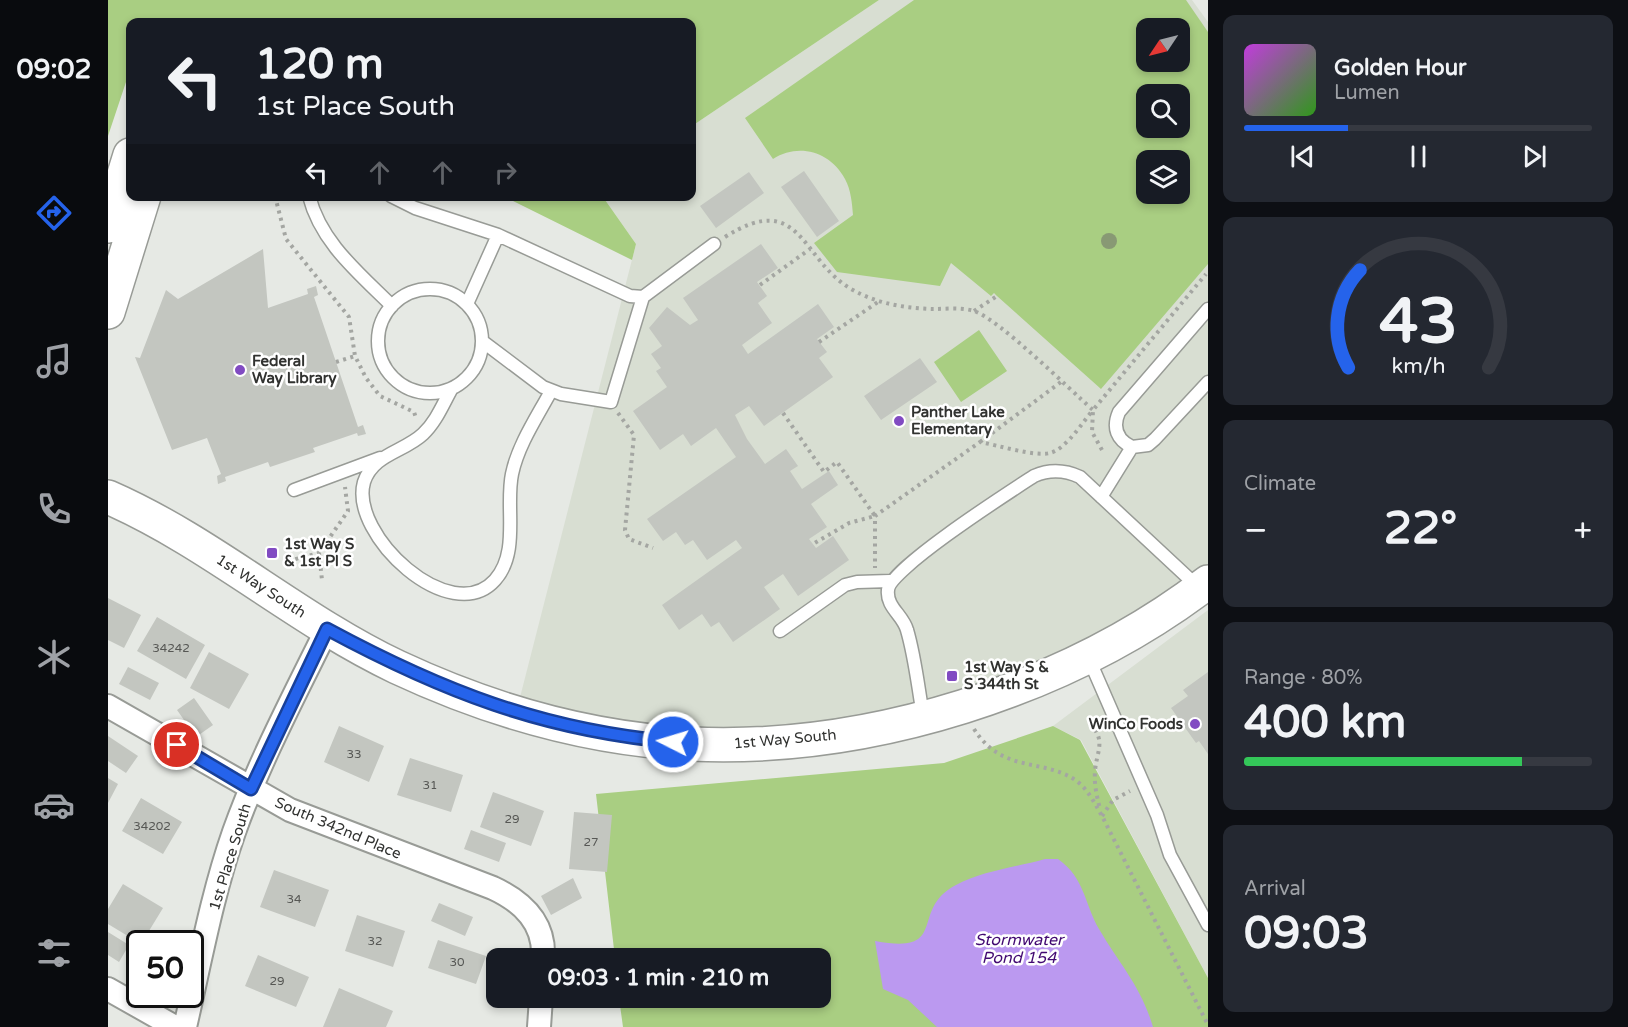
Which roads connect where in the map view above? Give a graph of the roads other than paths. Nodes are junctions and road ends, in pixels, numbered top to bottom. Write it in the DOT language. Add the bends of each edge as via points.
graph roads {
  1 [pos="126,168"];
  2 [pos="142,201"];
  3 [pos="311,201"];
  4 [pos="401,201"];
  5 [pos="108,226"];
  6 [pos="498,235"];
  7 [pos="714,244"];
  8 [pos="643,297"];
  9 [pos="467,304"];
  10 [pos="392,306"];
  11 [pos="1208,309"];
  12 [pos="108,312"];
  13 [pos="482,341"];
  14 [pos="1208,382"];
  15 [pos="452,388"];
  16 [pos="551,391"];
  17 [pos="1132,447"];
  18 [pos="384,457"];
  19 [pos="294,490"];
  20 [pos="108,497"];
  21 [pos="1101,497"];
  22 [pos="890,581"];
  23 [pos="1204,585"];
  24 [pos="327,629"];
  25 [pos="780,631"];
  26 [pos="1088,658"];
  27 [pos="108,706"];
  28 [pos="923,717"];
  29 [pos="251,789"];
  30 [pos="1208,926"];
  31 [pos="543,948"];
  32 [pos="108,989"];
  33 [pos="540,1008"];
  34 [pos="176,1027"];
  35 [pos="185,1027"];
  36 [pos="539,1027"];
  1 -- 5 [label="main road"];
  2 -- 12 [label="main road"];
  3 -- 10 [label="lane" via="317,221 332,244"];
  4 -- 6 [label="lane"];
  6 -- 8 [label="lane" via="617,292"];
  6 -- 9 [label="lane"];
  7 -- 8 [label="lane"];
  8 -- 16 [label="lane" via="611,402"];
  9 -- 10 [label="lane" via="456,295 434,289 413,292"];
  9 -- 13 [label="lane" via="480,327"];
  10 -- 15 [label="lane" via="379,331 378,343 386,368 410,389 433,393"];
  11 -- 17 [label="lane" via="1119,412 1116,432 1124,444"];
  13 -- 15 [label="lane" via="476,366"];
  13 -- 16 [label="lane"];
  14 -- 17 [label="lane" via="1148,445"];
  15 -- 18 [label="lane" via="428,429"];
  16 -- 18 [label="lane" via="512,472 504,566 490,585 474,594 439,589 418,577 378,537 366,515 362,493 368,473"];
  17 -- 21 [label="lane"];
  18 -- 19 [label="lane"];
  20 -- 24 [label="main road, 1st Way South" via="180,535"];
  21 -- 22 [label="lane" via="1071,473 1043,473 909,563"];
  21 -- 23 [label="lane"];
  22 -- 25 [label="lane" via="851,583 838,588"];
  22 -- 28 [label="lane" via="889,603 907,627"];
  23 -- 26 [label="main road, 1st Way South"];
  24 -- 28 [label="main road, 1st Way South" via="396,666 462,694 559,724 637,739 691,744 788,742"];
  24 -- 29 [label="street, 1st Place South"];
  26 -- 28 [label="main road, 1st Way South" via="1011,691"];
  26 -- 30 [label="lane" via="1170,855"];
  27 -- 29 [label="street, South 342nd Place"];
  29 -- 31 [label="street, South 342nd Place" via="290,810 503,893 534,919"];
  29 -- 35 [label="street, 1st Place South" via="221,876"];
  32 -- 34 [label="street"];
  33 -- 36 [label="street"];
}
